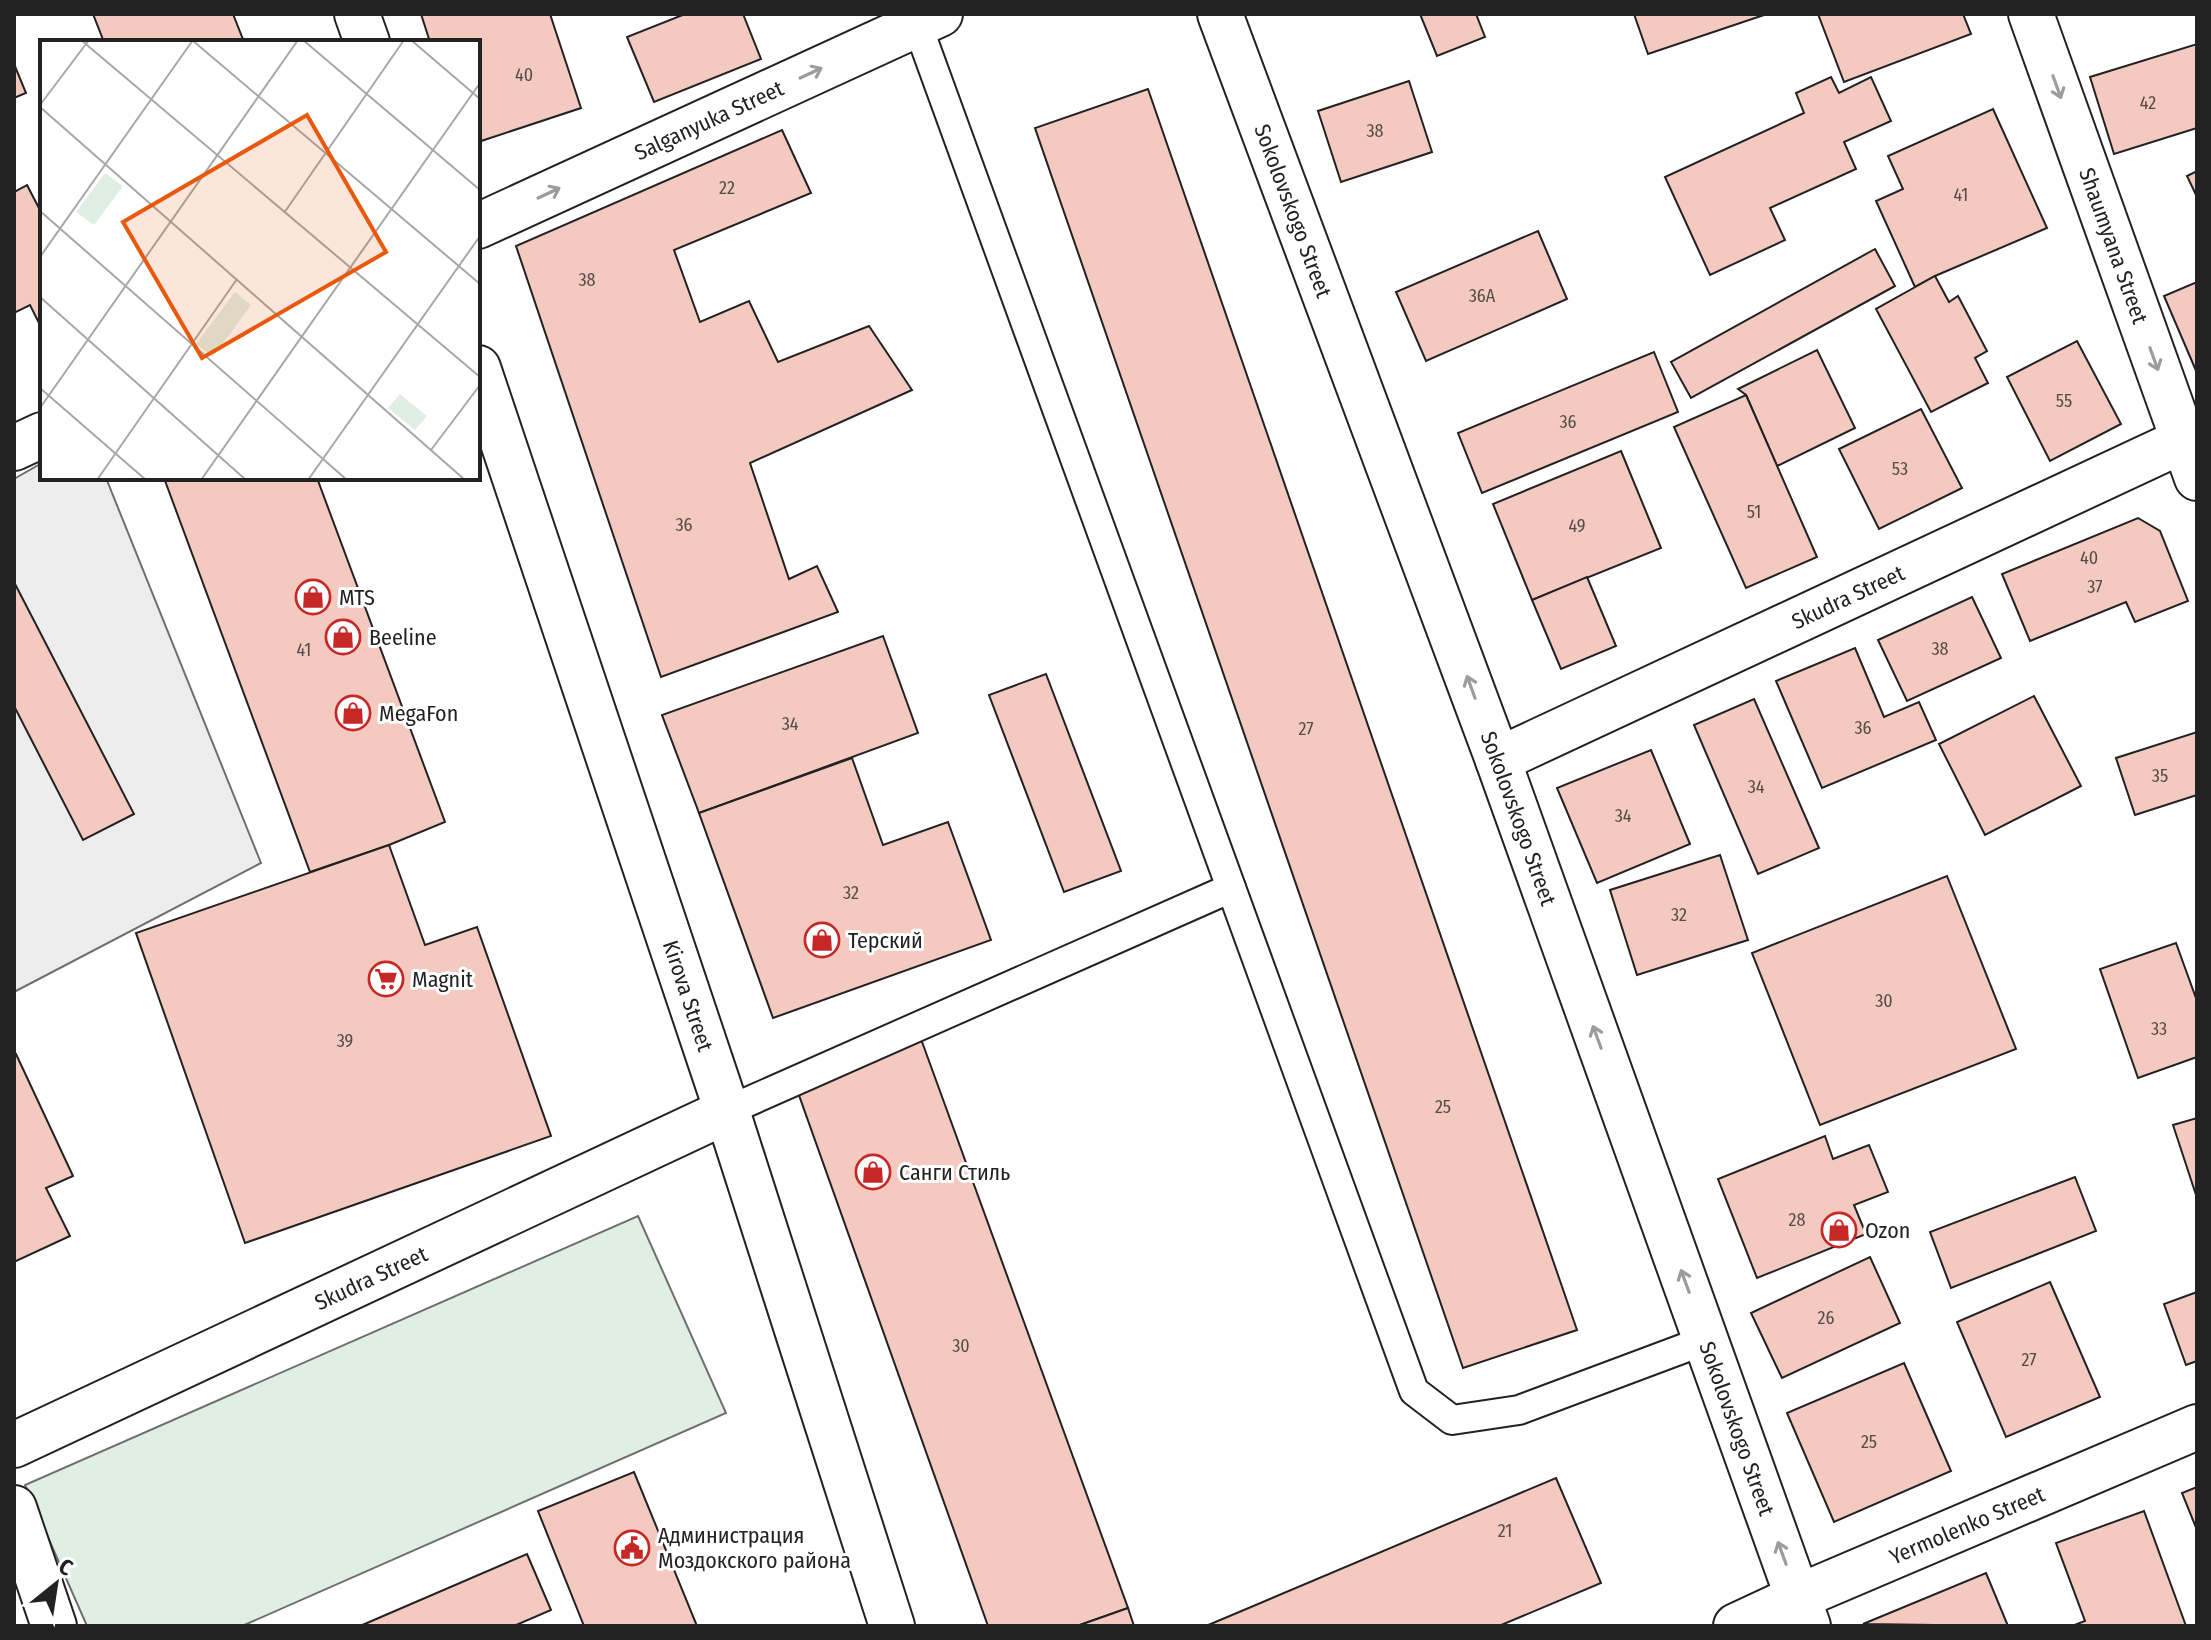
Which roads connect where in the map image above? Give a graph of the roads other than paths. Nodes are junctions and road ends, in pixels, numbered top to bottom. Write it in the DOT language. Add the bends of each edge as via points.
graph roads {
  1 [pos="357,14"];
  2 [pos="1220,14"];
  3 [pos="2031,14"];
  4 [pos="929,19"];
  5 [pos="366,40"];
  6 [pos="480,225"];
  7 [pos="480,374"];
  8 [pos="40,436"];
  9 [pos="14,448"];
  10 [pos="2193,451"];
  11 [pos="1498,760"];
  12 [pos="1231,888"];
  13 [pos="727,1111"];
  14 [pos="1706,1340"];
  15 [pos="2197,1427"];
  16 [pos="14,1445"];
  17 [pos="14,1508"];
  18 [pos="1803,1612"];
  19 [pos="54,1626"];
  20 [pos="892,1626"];
  21 [pos="1736,1626"];
  1 -- 5 [label="street"];
  11 -- 2 [label="street, Sokolovskogo Street, one-way"];
  3 -- 10 [label="street, Shaumyana Street, one-way"];
  6 -- 4 [label="street, Salganyuka Street, one-way"];
  4 -- 12 [label="lane"];
  7 -- 13 [label="street, Kirova Street"];
  8 -- 9 [label="street"];
  10 -- 11 [label="street, Skudra Street"];
  14 -- 11 [label="street, Sokolovskogo Street, one-way"];
  12 -- 13 [label="lane"];
  12 -- 14 [label="lane" via="1414,1391 1452,1420 1519,1410"];
  13 -- 16 [label="street, Skudra Street"];
  13 -- 20 [label="street, Kirova Street"];
  18 -- 14 [label="street, Sokolovskogo Street, one-way"];
  15 -- 18 [label="street, Yermolenko Street"];
  17 -- 19 [label="street"];
  18 -- 21 [label="street, Yermolenko Street"];
}
